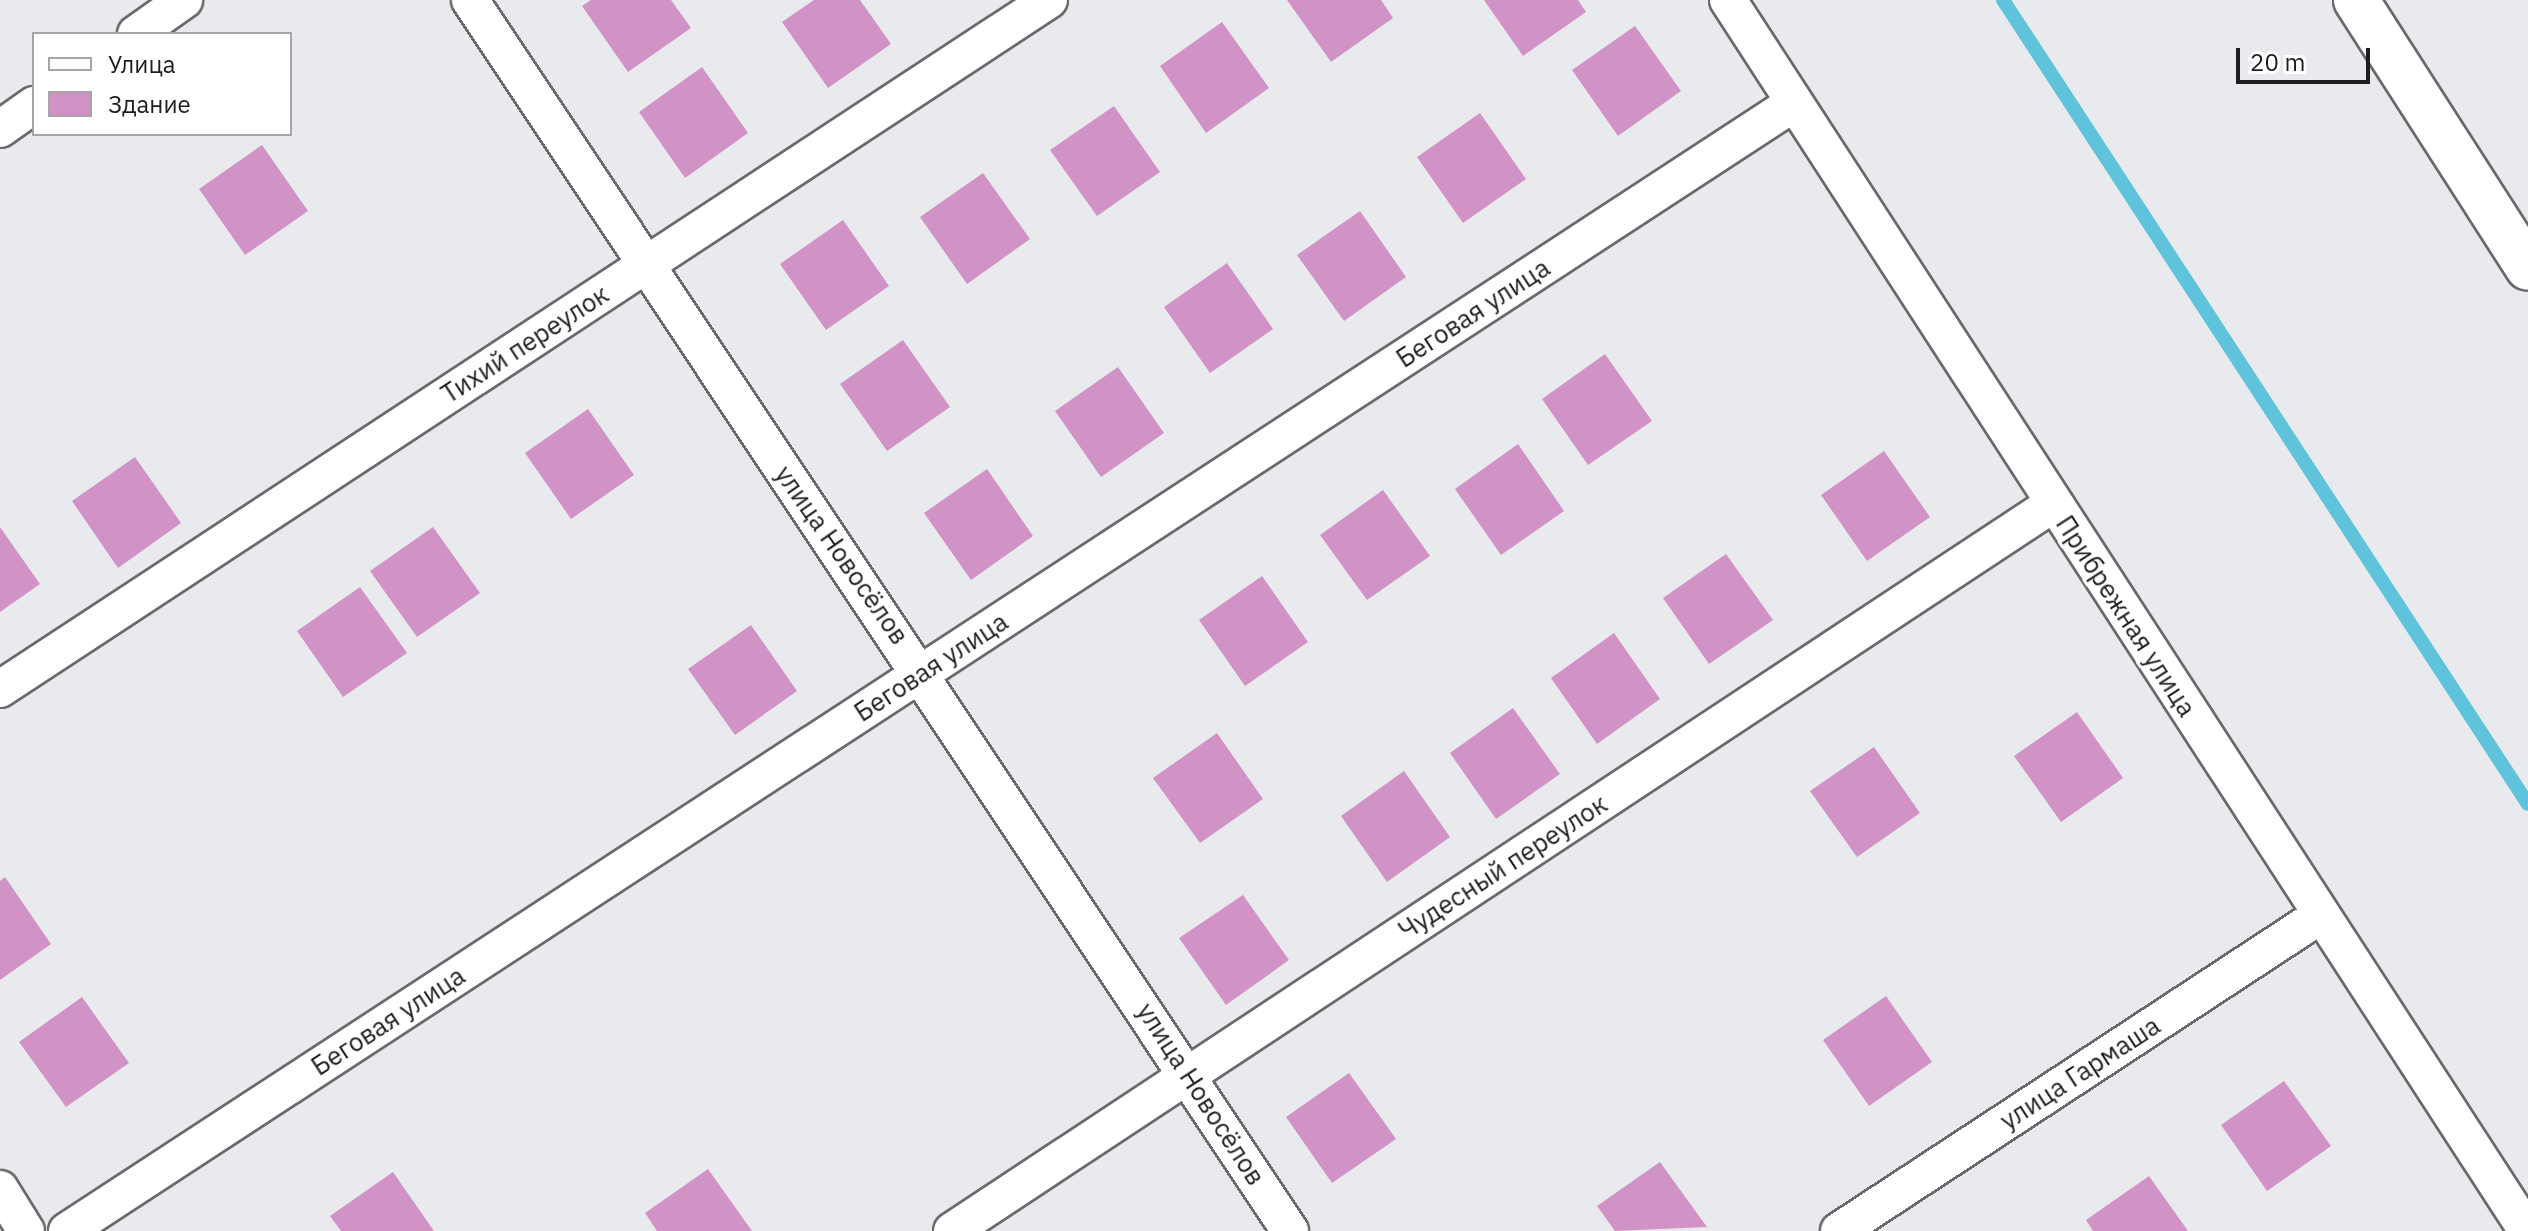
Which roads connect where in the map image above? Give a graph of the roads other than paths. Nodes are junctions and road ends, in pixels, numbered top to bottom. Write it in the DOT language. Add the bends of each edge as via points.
graph roads {
  1 [pos="184,0"];
  2 [pos="470,0"];
  3 [pos="1049,0"];
  4 [pos="1728,0"];
  5 [pos="2356,0"];
  6 [pos="139,32"];
  7 [pos="1794,103"];
  8 [pos="32,106"];
  9 [pos="0,129"];
  10 [pos="643,266"];
  11 [pos="2528,268"];
  12 [pos="2053,504"];
  13 [pos="923,672"];
  14 [pos="0,689"];
  15 [pos="2321,915"];
  16 [pos="1188,1075"];
  17 [pos="0,1189"];
  18 [pos="26,1231"];
  19 [pos="67,1231"];
  20 [pos="952,1231"];
  21 [pos="1290,1231"];
  22 [pos="1839,1231"];
  23 [pos="2527,1231"];
  1 -- 6 [label="street"];
  2 -- 10 [label="street, улица Новосёлов"];
  3 -- 10 [label="street, Тихий переулок"];
  4 -- 7 [label="street, Прибрежная улица"];
  5 -- 11 [label="main road"];
  7 -- 12 [label="street, Прибрежная улица"];
  7 -- 13 [label="street, Беговая улица"];
  8 -- 9 [label="street"];
  10 -- 13 [label="street, улица Новосёлов"];
  10 -- 14 [label="street, Тихий переулок"];
  12 -- 15 [label="street, Прибрежная улица"];
  12 -- 16 [label="street, Чудесный переулок"];
  13 -- 16 [label="street, улица Новосёлов"];
  13 -- 19 [label="street, Беговая улица"];
  15 -- 22 [label="street, улица Гармаша"];
  15 -- 23 [label="street, Прибрежная улица"];
  16 -- 20 [label="street, Чудесный переулок"];
  16 -- 21 [label="street, улица Новосёлов"];
  17 -- 18 [label="street"];
}
